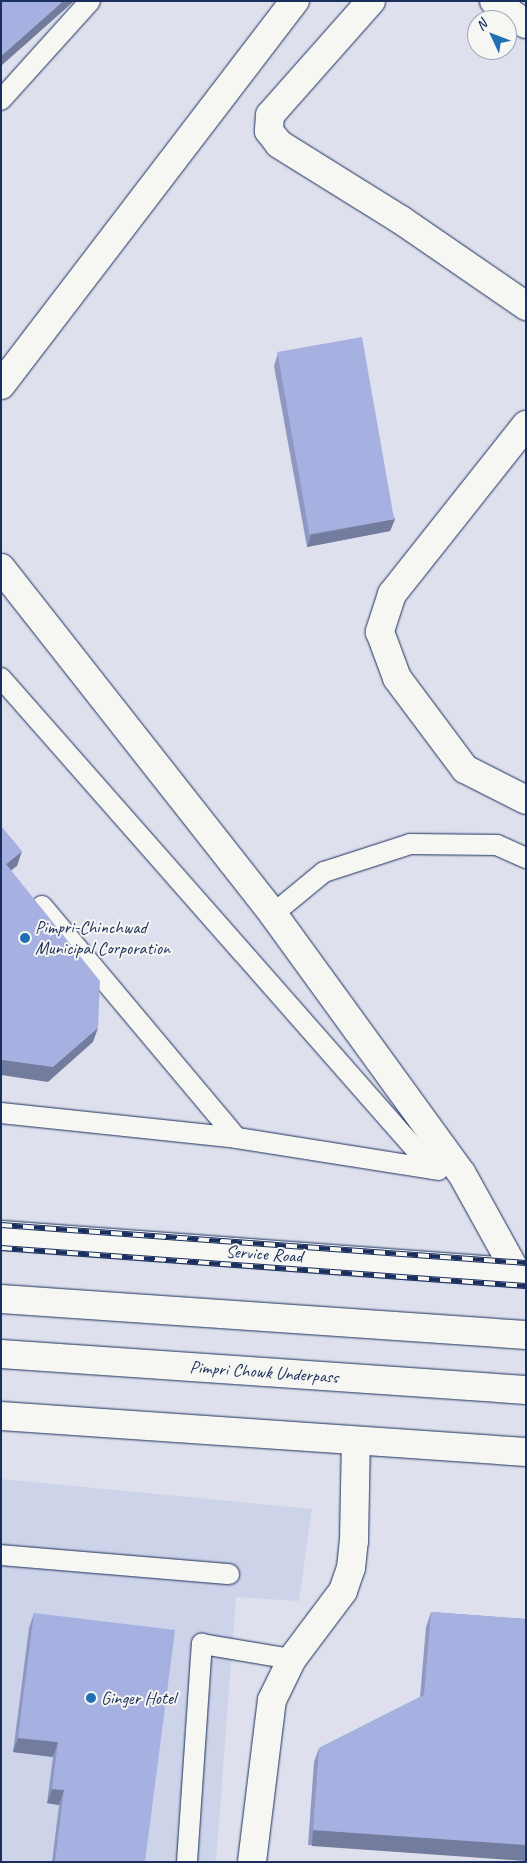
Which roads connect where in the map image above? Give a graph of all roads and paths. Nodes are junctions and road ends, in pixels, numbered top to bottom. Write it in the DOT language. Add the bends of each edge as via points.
graph roads {
  1 [pos="90,1"];
  2 [pos="295,1"];
  3 [pos="371,1"];
  4 [pos="494,1"];
  5 [pos="526,24"];
  6 [pos="1,100"];
  7 [pos="526,306"];
  8 [pos="1,385"];
  9 [pos="526,425"];
  10 [pos="1,568"];
  11 [pos="1,678"];
  12 [pos="526,800"];
  13 [pos="526,858"];
  14 [pos="42,906"];
  15 [pos="273,914"];
  16 [pos="1,1113"];
  17 [pos="237,1138"];
  18 [pos="433,1169"];
  19 [pos="462,1174"];
  20 [pos="1,1235"];
  21 [pos="521,1272"];
  22 [pos="1,1299"];
  23 [pos="526,1335"];
  24 [pos="1,1354"];
  25 [pos="526,1390"];
  26 [pos="1,1416"];
  27 [pos="356,1441"];
  28 [pos="526,1452"];
  29 [pos="1,1555"];
  30 [pos="229,1574"];
  31 [pos="292,1659"];
  32 [pos="187,1862"];
  33 [pos="252,1862"];
  1 -- 6 [label="lane"];
  2 -- 8 [label="main road"];
  3 -- 7 [label="main road" via="270,114 270,131 279,144 401,220"];
  4 -- 5 [label="main road"];
  9 -- 12 [label="main road" via="392,594 380,632 397,678 465,769"];
  10 -- 15 [label="main road"];
  11 -- 18 [label="lane"];
  13 -- 15 [label="lane" via="497,845 410,844 324,872"];
  14 -- 17 [label="lane"];
  15 -- 19 [label="main road"];
  16 -- 17 [label="lane"];
  17 -- 18 [label="lane"];
  18 -- 19 [label="lane"];
  19 -- 21 [label="main road"];
  20 -- 21 [label="main road, Service Road"];
  22 -- 23 [label="main road"];
  24 -- 25 [label="main road, Pimpri Chowk Underpass"];
  26 -- 27 [label="main road"];
  27 -- 28 [label="main road"];
  27 -- 31 [label="main road" via="351,1568 343,1591"];
  29 -- 30 [label="lane"];
  31 -- 32 [label="lane" via="202,1644"];
  31 -- 33 [label="main road" via="272,1700"];
}
